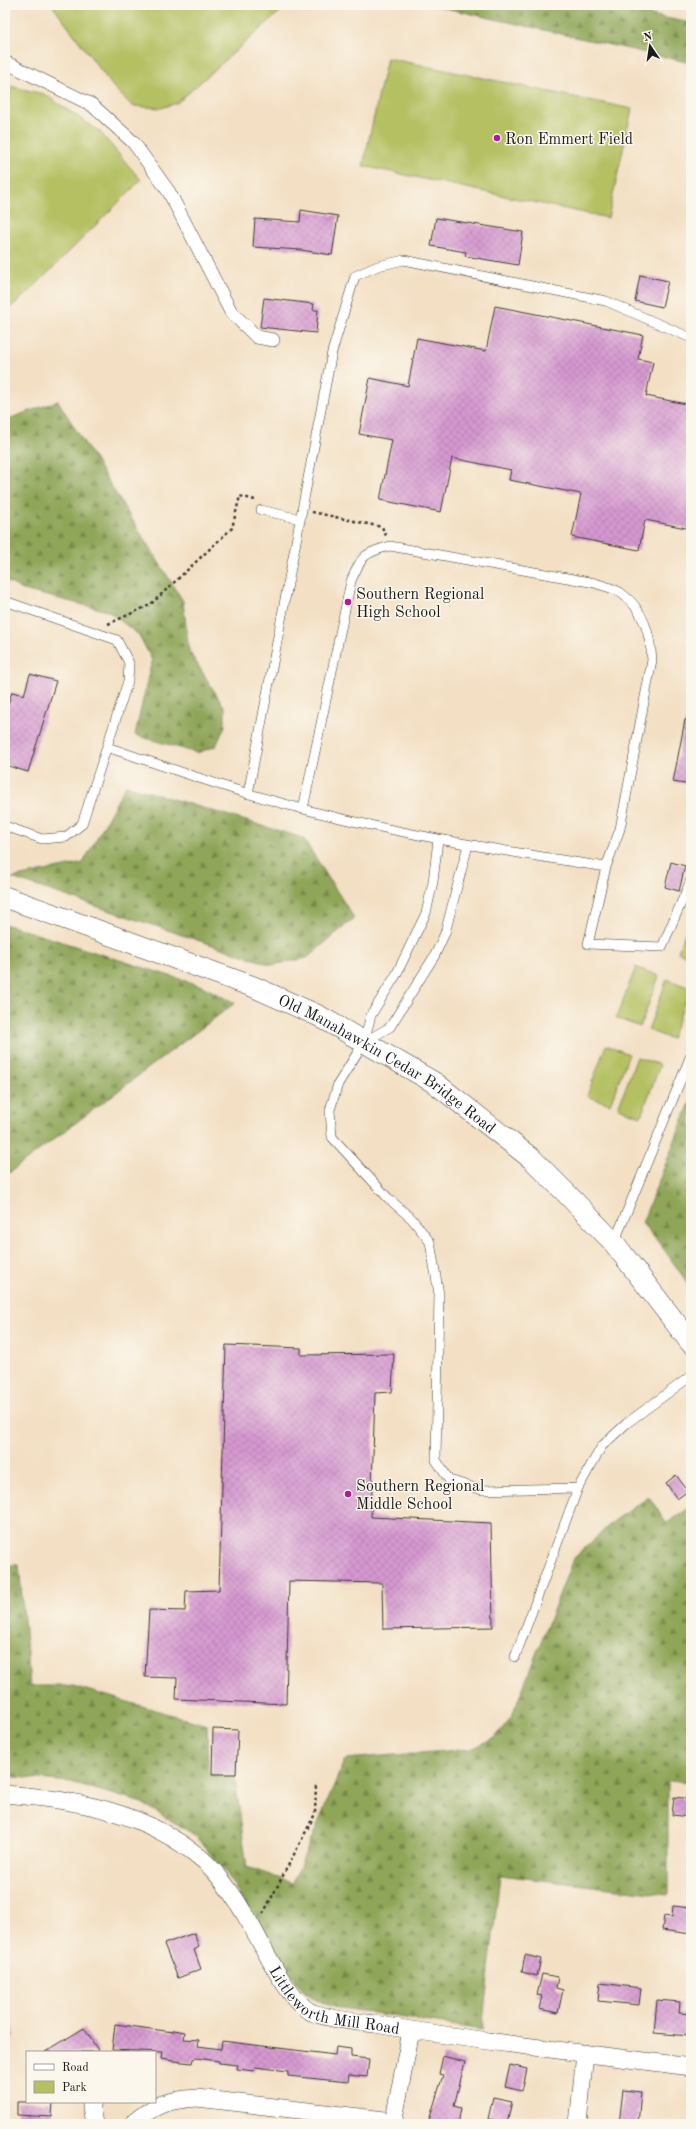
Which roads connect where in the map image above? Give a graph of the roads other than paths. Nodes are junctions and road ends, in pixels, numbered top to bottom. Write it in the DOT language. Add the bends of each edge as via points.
graph roads {
  1 [pos="5,62"];
  2 [pos="691,338"];
  3 [pos="274,340"];
  4 [pos="262,506"];
  5 [pos="301,515"];
  6 [pos="5,601"];
  7 [pos="107,747"];
  8 [pos="248,794"];
  9 [pos="303,809"];
  10 [pos="5,826"];
  11 [pos="438,840"];
  12 [pos="468,845"];
  13 [pos="606,867"];
  14 [pos="691,880"];
  15 [pos="5,897"];
  16 [pos="364,1042"];
  17 [pos="691,1055"];
  18 [pos="614,1243"];
  19 [pos="691,1343"];
  20 [pos="691,1376"];
  21 [pos="578,1488"];
  22 [pos="515,1656"];
  23 [pos="5,1794"];
  24 [pos="411,2031"];
  25 [pos="586,2053"];
  26 [pos="691,2067"];
  27 [pos="93,2103"];
  28 [pos="147,2106"];
  29 [pos="393,2122"];
  30 [pos="94,2124"];
  31 [pos="132,2124"];
  32 [pos="578,2124"];
  1 -- 3 [label="street" via="92,105 133,142 169,192 231,312 257,337"];
  2 -- 5 [label="lane" via="606,301 404,260 378,266 355,276 332,352"];
  4 -- 5 [label="lane"];
  5 -- 8 [label="lane"];
  6 -- 7 [label="lane" via="117,640 130,664 128,681"];
  7 -- 8 [label="lane"];
  7 -- 10 [label="lane" via="82,824 66,836 42,839"];
  8 -- 9 [label="lane"];
  9 -- 11 [label="lane"];
  9 -- 13 [label="lane" via="351,581 362,557 390,546 595,583 621,593 642,615 650,637 652,660 620,829"];
  11 -- 12 [label="lane"];
  11 -- 16 [label="lane" via="426,913 396,975 371,1015"];
  12 -- 13 [label="lane"];
  12 -- 16 [label="lane" via="445,933 435,955 390,1027"];
  13 -- 14 [label="lane" via="588,944 662,947"];
  15 -- 16 [label="street, Old Manahawkin Cedar Bridge Road" via="254,987 319,1016"];
  16 -- 18 [label="street, Old Manahawkin Cedar Bridge Road" via="435,1083 532,1159"];
  16 -- 21 [label="lane" via="338,1084 330,1110 332,1137 388,1198 412,1219 430,1242 439,1294 436,1460 449,1480 482,1490"];
  17 -- 18 [label="lane"];
  18 -- 19 [label="street, Old Manahawkin Cedar Bridge Road"];
  20 -- 21 [label="lane" via="627,1423 602,1446"];
  21 -- 22 [label="lane"];
  23 -- 24 [label="street, Littleworth Mill Road" via="56,1798 113,1810 169,1836 204,1862 235,1898 269,1958 293,1995 307,2010 329,2017"];
  24 -- 25 [label="street, Littleworth Mill Road"];
  24 -- 29 [label="street"];
  25 -- 26 [label="street, Littleworth Mill Road"];
  25 -- 32 [label="street"];
  27 -- 30 [label="street"];
  28 -- 29 [label="street" via="197,2098"];
  28 -- 31 [label="street"];
}
